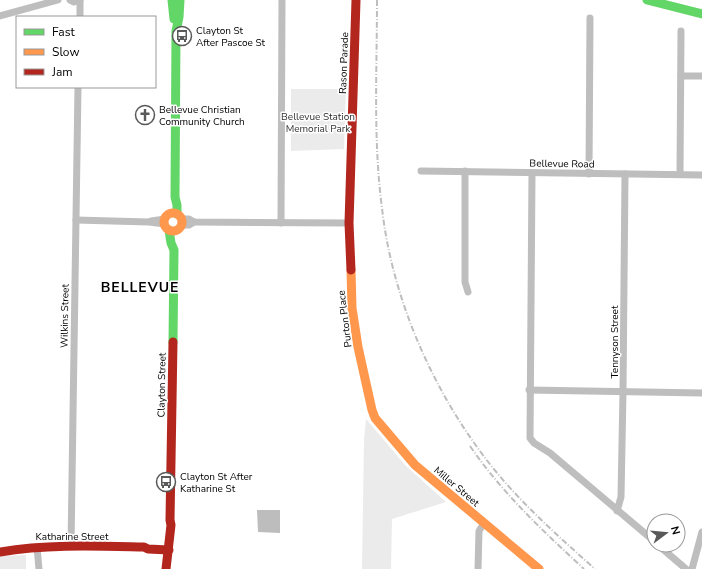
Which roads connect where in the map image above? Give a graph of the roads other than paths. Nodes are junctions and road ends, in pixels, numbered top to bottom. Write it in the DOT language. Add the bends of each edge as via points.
graph roads {
  1 [pos="41,0"];
  2 [pos="58,0"];
  3 [pos="70,0"];
  4 [pos="80,0"];
  5 [pos="172,0"];
  6 [pos="180,0"];
  7 [pos="282,0"];
  8 [pos="356,0"];
  9 [pos="647,0"];
  10 [pos="657,3"];
  11 [pos="29,4"];
  12 [pos="702,10"];
  13 [pos="0,12"];
  14 [pos="702,14"];
  15 [pos="0,16"];
  16 [pos="80,16"];
  17 [pos="590,18"];
  18 [pos="176,31"];
  19 [pos="681,31"];
  20 [pos="681,76"];
  21 [pos="702,76"];
  22 [pos="78,88"];
  23 [pos="422,171"];
  24 [pos="465,171"];
  25 [pos="532,172"];
  26 [pos="589,174"];
  27 [pos="625,174"];
  28 [pos="680,174"];
  29 [pos="702,175"];
  30 [pos="76,220"];
  31 [pos="174,222"];
  32 [pos="281,223"];
  33 [pos="349,223"];
  34 [pos="468,292"];
  35 [pos="529,390"];
  36 [pos="623,392"];
  37 [pos="702,393"];
  38 [pos="372,410"];
  39 [pos="617,511"];
  40 [pos="484,523"];
  41 [pos="702,532"];
  42 [pos="646,535"];
  43 [pos="71,546"];
  44 [pos="37,547"];
  45 [pos="167,548"];
  46 [pos="0,552"];
  47 [pos="667,553"];
  48 [pos="39,569"];
  49 [pos="162,569"];
  50 [pos="166,569"];
  51 [pos="478,569"];
  52 [pos="539,569"];
  53 [pos="686,569"];
  54 [pos="692,569"];
  1 -- 11 [label="street"];
  2 -- 11 [label="street"];
  3 -- 4 [label="street"];
  4 -- 16 [label="street"];
  5 -- 18 [label="main road, Clayton Street"];
  6 -- 18 [label="main road, Clayton Street"];
  7 -- 32 [label="street"];
  8 -- 33 [label="main road, Rason Parade"];
  9 -- 10 [label="main road"];
  10 -- 12 [label="main road"];
  10 -- 14 [label="main road"];
  11 -- 13 [label="street"];
  11 -- 15 [label="street"];
  17 -- 26 [label="street"];
  18 -- 31 [label="main road, Clayton Street" via="174,197 171,205"];
  19 -- 20 [label="street"];
  20 -- 21 [label="street"];
  20 -- 28 [label="street"];
  22 -- 30 [label="street, Wilkins Street"];
  23 -- 24 [label="street, Bellevue Road"];
  24 -- 25 [label="street, Bellevue Road"];
  24 -- 34 [label="street" via="465,282"];
  25 -- 26 [label="street, Bellevue Road"];
  25 -- 35 [label="street"];
  26 -- 27 [label="street, Bellevue Road"];
  27 -- 28 [label="street, Bellevue Road"];
  27 -- 36 [label="street, Tennyson Street"];
  28 -- 29 [label="street, Bellevue Road"];
  30 -- 31 [label="street"];
  30 -- 43 [label="street, Wilkins Street"];
  31 -- 32 [label="street" via="189,219 194,222"];
  31 -- 45 [label="main road, Clayton Street" via="177,244 174,250 171,525"];
  32 -- 33 [label="street"];
  33 -- 38 [label="main road, Purton Place" via="352,308"];
  35 -- 36 [label="street"];
  35 -- 39 [label="street" via="530,436 534,443"];
  36 -- 37 [label="street"];
  36 -- 39 [label="street, Tennyson Street" via="621,497"];
  38 -- 40 [label="main road, Miller Street" via="375,418 415,465"];
  39 -- 42 [label="street"];
  40 -- 51 [label="street" via="479,531"];
  40 -- 52 [label="main road, Miller Street"];
  41 -- 54 [label="street"];
  43 -- 44 [label="main road, Katharine Street"];
  43 -- 45 [label="main road, Katharine Street"];
  44 -- 46 [label="main road, Katharine Street"];
  44 -- 48 [label="street"];
  45 -- 49 [label="main road, Clayton Street"];
  45 -- 50 [label="main road, Clayton Street"];
  47 -- 53 [label="street"];
}
